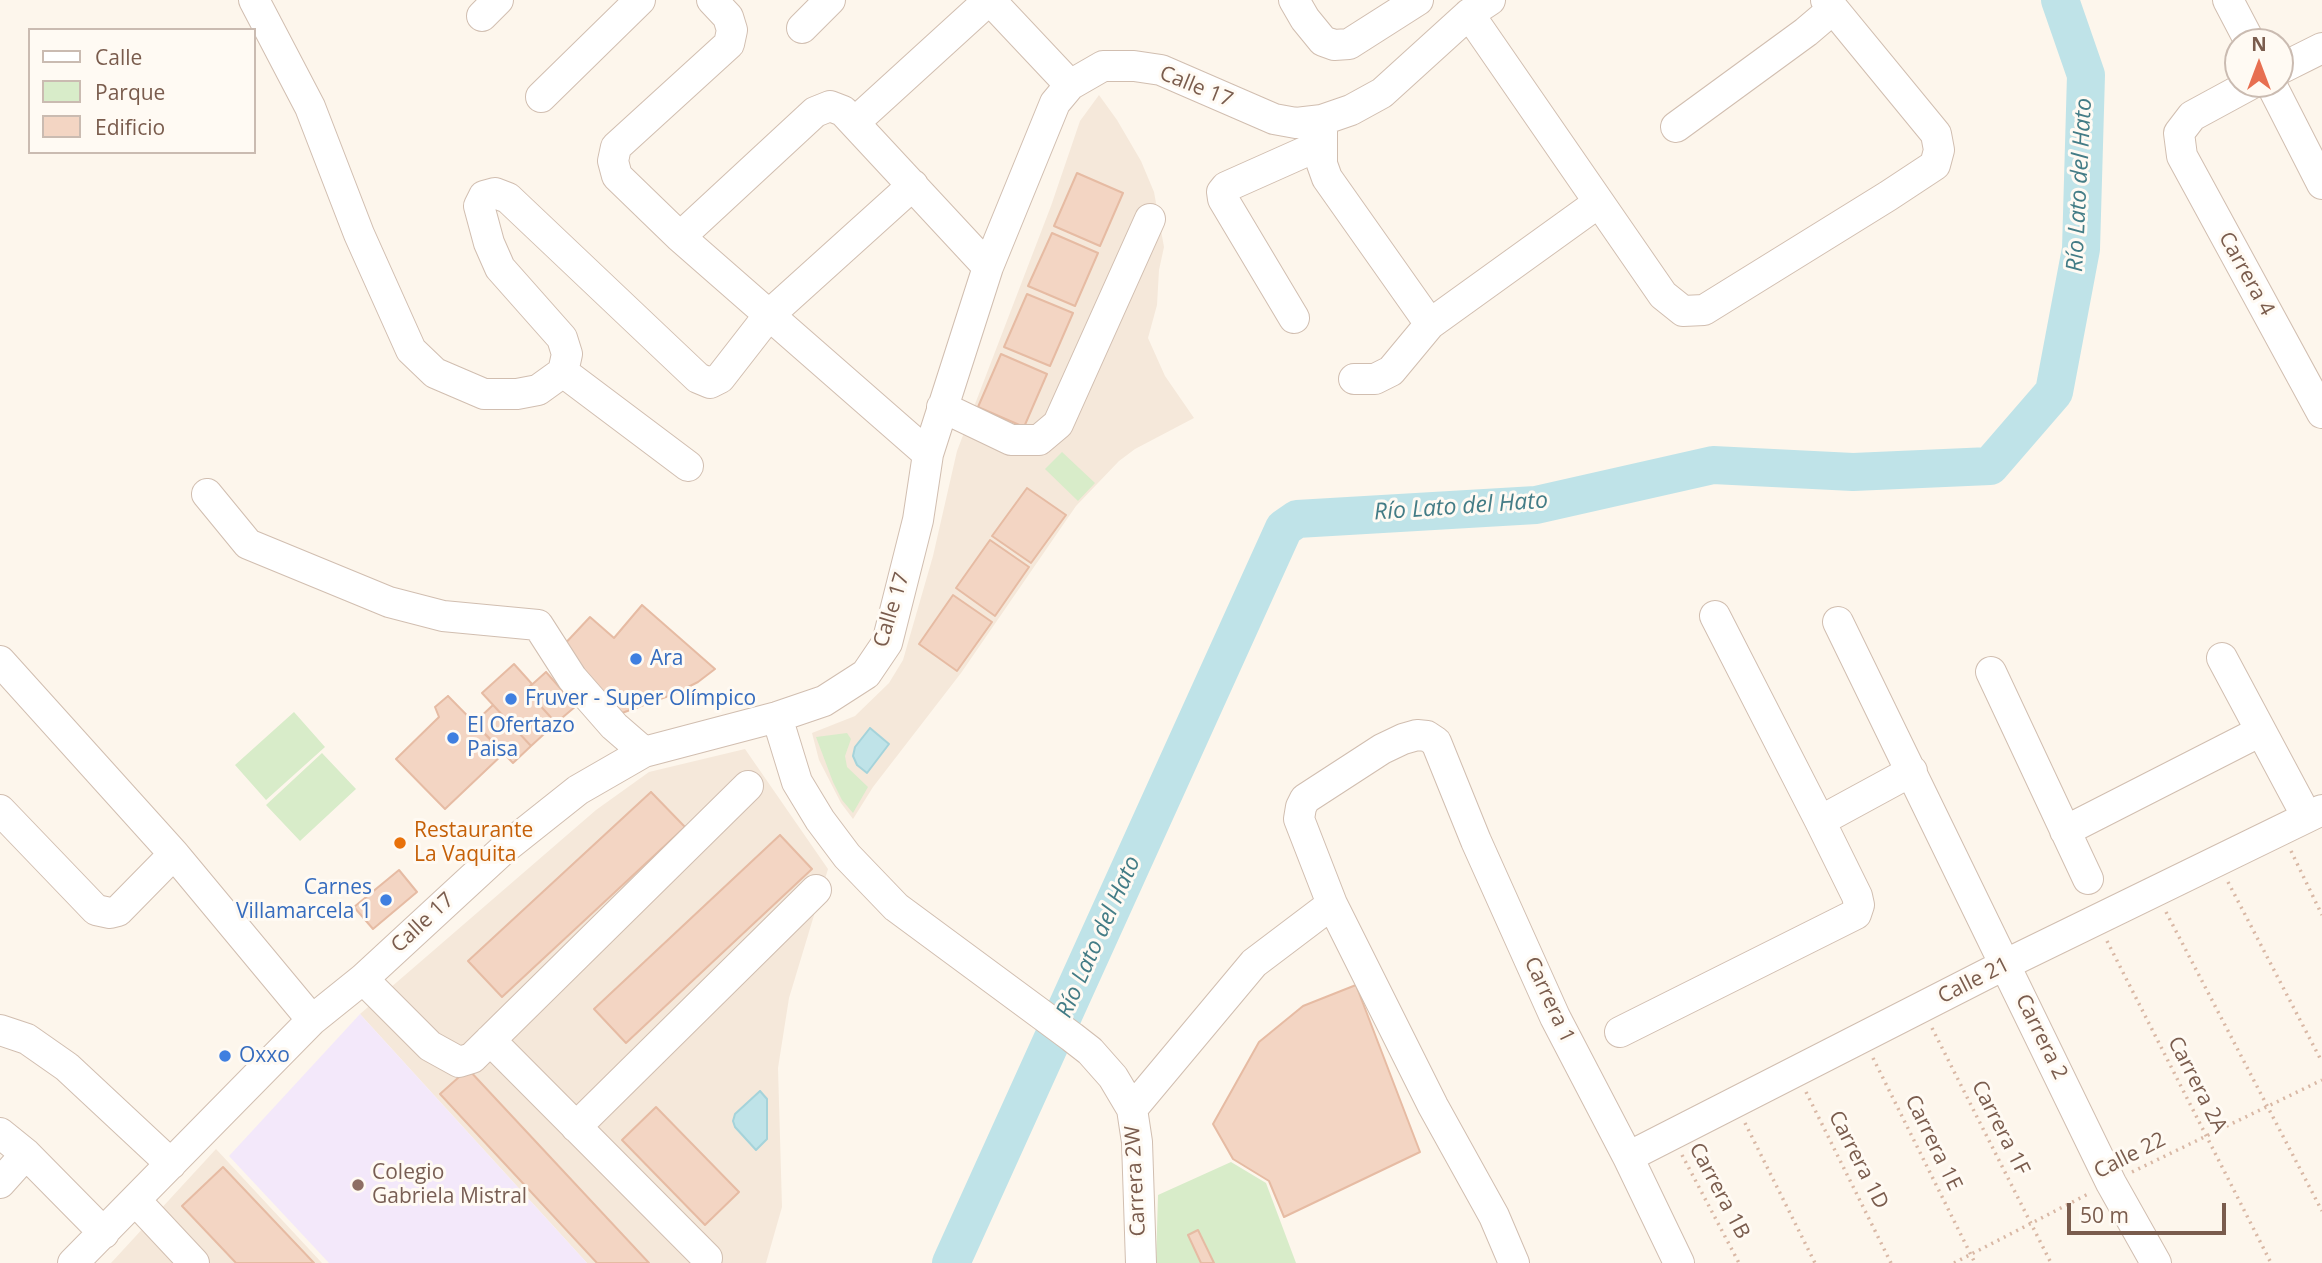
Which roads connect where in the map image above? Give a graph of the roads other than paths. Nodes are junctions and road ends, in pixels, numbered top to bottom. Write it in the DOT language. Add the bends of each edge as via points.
graph roads {
  1 [pos="254,0"];
  2 [pos="640,0"];
  3 [pos="712,0"];
  4 [pos="830,0"];
  5 [pos="990,0"];
  6 [pos="1294,0"];
  7 [pos="1418,0"];
  8 [pos="2228,0"];
  9 [pos="1830,5"];
  10 [pos="1479,7"];
  11 [pos="802,28"];
  12 [pos="2243,28"];
  13 [pos="2322,48"];
  14 [pos="2294,62"];
  15 [pos="1070,85"];
  16 [pos="541,97"];
  17 [pos="2225,98"];
  18 [pos="2278,98"];
  19 [pos="855,123"];
  20 [pos="1676,127"];
  21 [pos="1322,131"];
  22 [pos="2322,184"];
  23 [pos="913,185"];
  24 [pos="1598,203"];
  25 [pos="1150,219"];
  26 [pos="680,237"];
  27 [pos="988,267"];
  28 [pos="769,315"];
  29 [pos="1294,318"];
  30 [pos="1430,324"];
  31 [pos="563,372"];
  32 [pos="1354,379"];
  33 [pos="942,407"];
  34 [pos="2322,413"];
  35 [pos="928,454"];
  36 [pos="688,466"];
  37 [pos="207,494"];
  38 [pos="1716,616"];
  39 [pos="1838,622"];
  40 [pos="2222,658"];
  41 [pos="0,662"];
  42 [pos="1991,672"];
  43 [pos="777,717"];
  44 [pos="2261,731"];
  45 [pos="644,752"];
  46 [pos="1912,771"];
  47 [pos="748,786"];
  48 [pos="0,810"];
  49 [pos="2303,819"];
  50 [pos="1820,821"];
  51 [pos="2065,831"];
  52 [pos="174,854"];
  53 [pos="2088,880"];
  54 [pos="816,890"];
  55 [pos="1332,904"];
  56 [pos="2006,964"];
  57 [pos="363,979"];
  58 [pos="312,1020"];
  59 [pos="0,1030"];
  60 [pos="1620,1032"];
  61 [pos="490,1040"];
  62 [pos="1132,1109"];
  63 [pos="576,1127"];
  64 [pos="0,1133"];
  65 [pos="26,1154"];
  66 [pos="1628,1157"];
  67 [pos="171,1164"];
  68 [pos="0,1184"];
  69 [pos="136,1201"];
  70 [pos="104,1233"];
  71 [pos="707,1258"];
  72 [pos="73,1263"];
  73 [pos="194,1263"];
  74 [pos="1141,1263"];
  75 [pos="1514,1263"];
  76 [pos="1679,1263"];
  77 [pos="2155,1263"];
  1 -- 31 [label="street" via="310,107 411,350 435,373 484,394 538,390"];
  2 -- 16 [label="street"];
  3 -- 26 [label="street" via="728,17 732,30 729,44 616,147 613,161 617,176"];
  4 -- 11 [label="street"];
  5 -- 15 [label="street"];
  5 -- 19 [label="street"];
  6 -- 7 [label="street" via="1323,41 1334,45 1349,44"];
  8 -- 12 [label="street"];
  9 -- 20 [label="street" via="1806,33"];
  9 -- 24 [label="street" via="1936,134 1935,165 1704,310 1683,312 1663,295"];
  10 -- 21 [label="street, Calle 17" via="1382,93"];
  10 -- 24 [label="street"];
  13 -- 14 [label="street"];
  15 -- 21 [label="street, Calle 17" via="1103,66 1161,70 1274,119"];
  15 -- 27 [label="street, Calle 17" via="1055,103"];
  17 -- 34 [label="street, Carrera 4" via="2192,116 2179,133 2182,156"];
  18 -- 22 [label="street"];
  19 -- 23 [label="street"];
  19 -- 26 [label="street" via="830,106 815,112"];
  21 -- 29 [label="street" via="1309,150 1222,192"];
  21 -- 30 [label="street" via="1327,178"];
  23 -- 27 [label="street"];
  23 -- 28 [label="street"];
  24 -- 30 [label="street"];
  25 -- 33 [label="street" via="1058,424 1039,440 1011,440"];
  26 -- 28 [label="street"];
  27 -- 33 [label="street, Calle 17"];
  28 -- 31 [label="street" via="720,378 710,383 698,378 521,208 495,193 484,196 479,206 500,268 562,338 567,354"];
  28 -- 35 [label="street"];
  30 -- 32 [label="street" via="1391,371 1375,379"];
  31 -- 36 [label="street"];
  33 -- 35 [label="street, Calle 17"];
  35 -- 43 [label="street, Calle 17" via="918,520 887,643 866,674 824,701"];
  37 -- 45 [label="street" via="248,544 389,602 443,616 538,625 572,678"];
  38 -- 50 [label="street"];
  39 -- 46 [label="street, Carrera 2"];
  40 -- 44 [label="street"];
  41 -- 52 [label="street"];
  42 -- 51 [label="street"];
  43 -- 45 [label="street, Calle 17"];
  43 -- 62 [label="street, Carrera 2W" via="797,782 841,847 896,907 1090,1051"];
  44 -- 49 [label="street"];
  44 -- 51 [label="street"];
  45 -- 57 [label="street, Calle 17" via="578,790 505,848"];
  46 -- 50 [label="street"];
  46 -- 56 [label="street, Carrera 2"];
  47 -- 61 [label="street"];
  48 -- 52 [label="street" via="96,910 110,914"];
  49 -- 56 [label="street, Calle 21"];
  50 -- 60 [label="street" via="1857,896 1856,914"];
  51 -- 53 [label="street"];
  52 -- 58 [label="street"];
  54 -- 63 [label="street"];
  55 -- 62 [label="street" via="1254,963"];
  55 -- 66 [label="street, Carrera 1" via="1299,819 1305,799 1382,749 1403,739 1427,736 1436,742 1555,1017"];
  55 -- 75 [label="street"];
  56 -- 66 [label="street, Calle 21"];
  56 -- 77 [label="street, Carrera 2" via="2111,1183"];
  57 -- 58 [label="street, Calle 17"];
  57 -- 61 [label="street" via="430,1046 459,1062 472,1058"];
  58 -- 67 [label="street, Calle 17"];
  59 -- 67 [label="street" via="27,1039 67,1067"];
  61 -- 63 [label="street"];
  62 -- 74 [label="street, Carrera 2W"];
  63 -- 71 [label="street"];
  64 -- 65 [label="street"];
  65 -- 68 [label="street"];
  65 -- 70 [label="street"];
  66 -- 76 [label="street, Carrera 1"];
  67 -- 69 [label="street, Calle 17"];
  69 -- 70 [label="street, Calle 17"];
  69 -- 73 [label="street"];
  70 -- 72 [label="street, Calle 17"];
}
